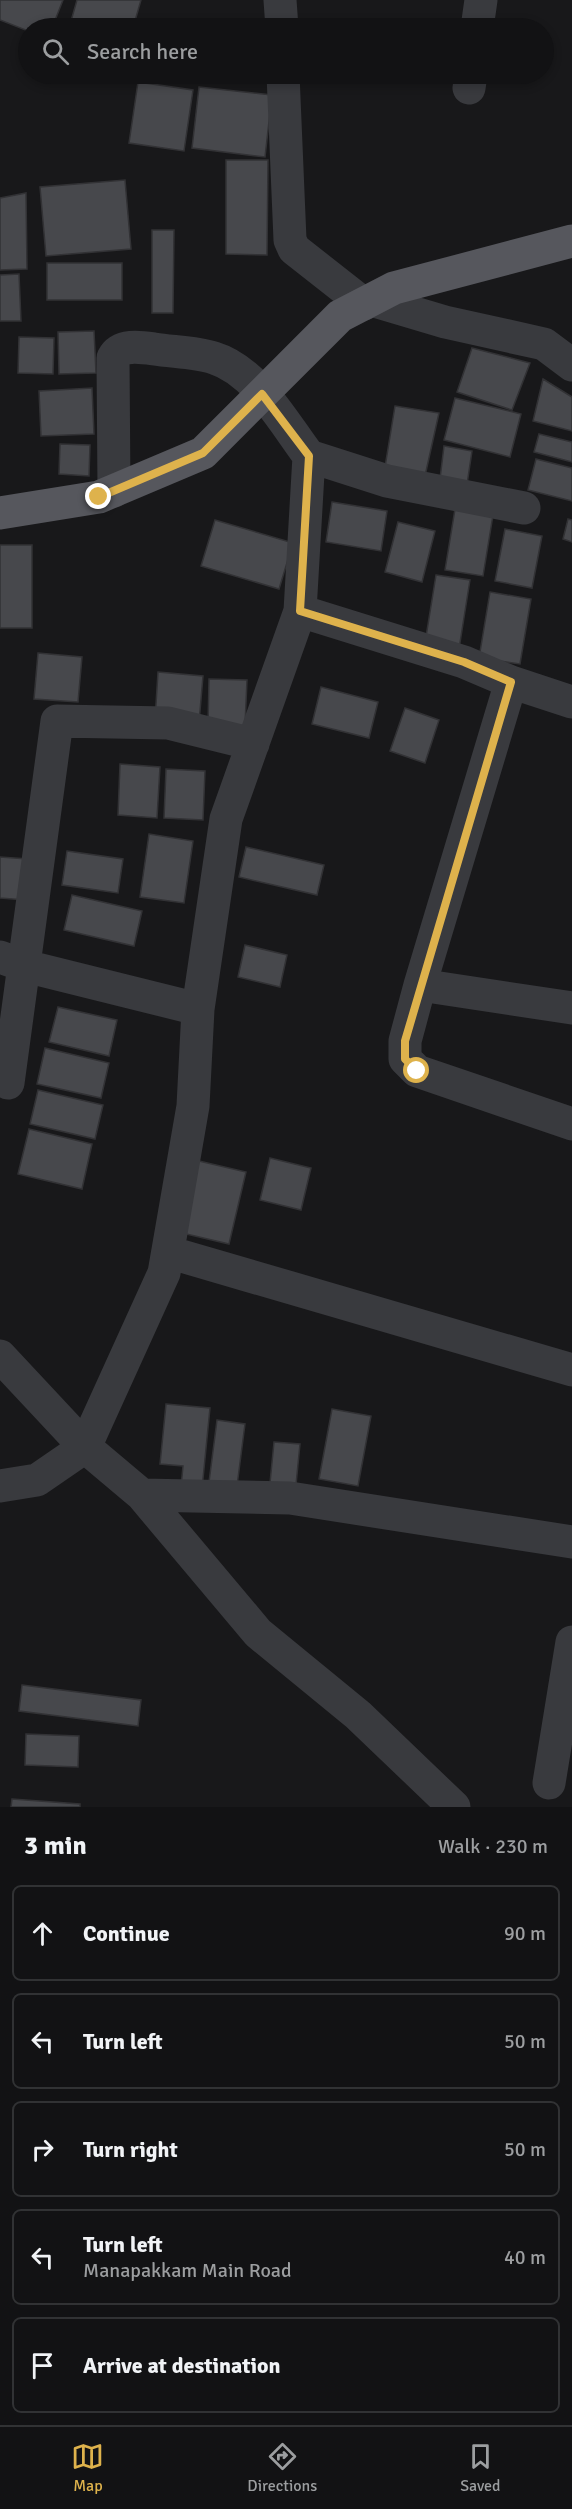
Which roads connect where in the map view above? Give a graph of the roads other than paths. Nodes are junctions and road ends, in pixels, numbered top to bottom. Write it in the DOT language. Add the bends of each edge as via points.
graph roads {
  1 [pos="280,0"];
  2 [pos="481,0"];
  3 [pos="281,18"];
  4 [pos="478,18"];
  5 [pos="283,84"];
  6 [pos="572,241"];
  7 [pos="368,302"];
  8 [pos="572,365"];
  9 [pos="262,394"];
  10 [pos="309,456"];
  11 [pos="114,491"];
  12 [pos="524,508"];
  13 [pos="0,513"];
  14 [pos="300,611"];
  15 [pos="511,682"];
  16 [pos="572,702"];
  17 [pos="253,744"];
  18 [pos="12,962"];
  19 [pos="420,985"];
  20 [pos="572,1008"];
  21 [pos="198,1009"];
  22 [pos="8,1083"];
  23 [pos="572,1124"];
  24 [pos="168,1252"];
  25 [pos="0,1356"];
  26 [pos="572,1370"];
  27 [pos="85,1447"];
  28 [pos="0,1489"];
  29 [pos="142,1495"];
  30 [pos="572,1542"];
  31 [pos="572,1642"];
  32 [pos="549,1783"];
  33 [pos="440,1801"];
  1 -- 3 [label="street"];
  2 -- 4 [label="street"];
  5 -- 7 [label="street" via="290,240 294,249"];
  6 -- 7 [label="main road" via="394,288"];
  7 -- 8 [label="street" via="544,344"];
  7 -- 9 [label="main road" via="340,316"];
  9 -- 10 [label="street"];
  9 -- 11 [label="main road" via="203,453"];
  9 -- 11 [label="street" via="242,373 214,358 144,348 122,349 113,358"];
  10 -- 12 [label="street" via="387,481"];
  10 -- 14 [label="street"];
  11 -- 13 [label="main road" via="99,497"];
  14 -- 15 [label="street" via="464,662"];
  14 -- 17 [label="street"];
  15 -- 16 [label="street"];
  15 -- 19 [label="street"];
  17 -- 18 [label="street" via="168,723 57,720"];
  17 -- 21 [label="street" via="226,819"];
  18 -- 21 [label="street"];
  18 -- 22 [label="street"];
  19 -- 20 [label="street"];
  19 -- 23 [label="street" via="405,1041 405,1059 417,1071"];
  21 -- 24 [label="street" via="193,1106"];
  24 -- 26 [label="street"];
  24 -- 27 [label="street" via="164,1273"];
  25 -- 27 [label="street"];
  27 -- 28 [label="street" via="37,1480"];
  27 -- 29 [label="street"];
  29 -- 30 [label="street" via="290,1498"];
  29 -- 33 [label="street" via="258,1634 358,1714"];
  31 -- 32 [label="street"];
}
